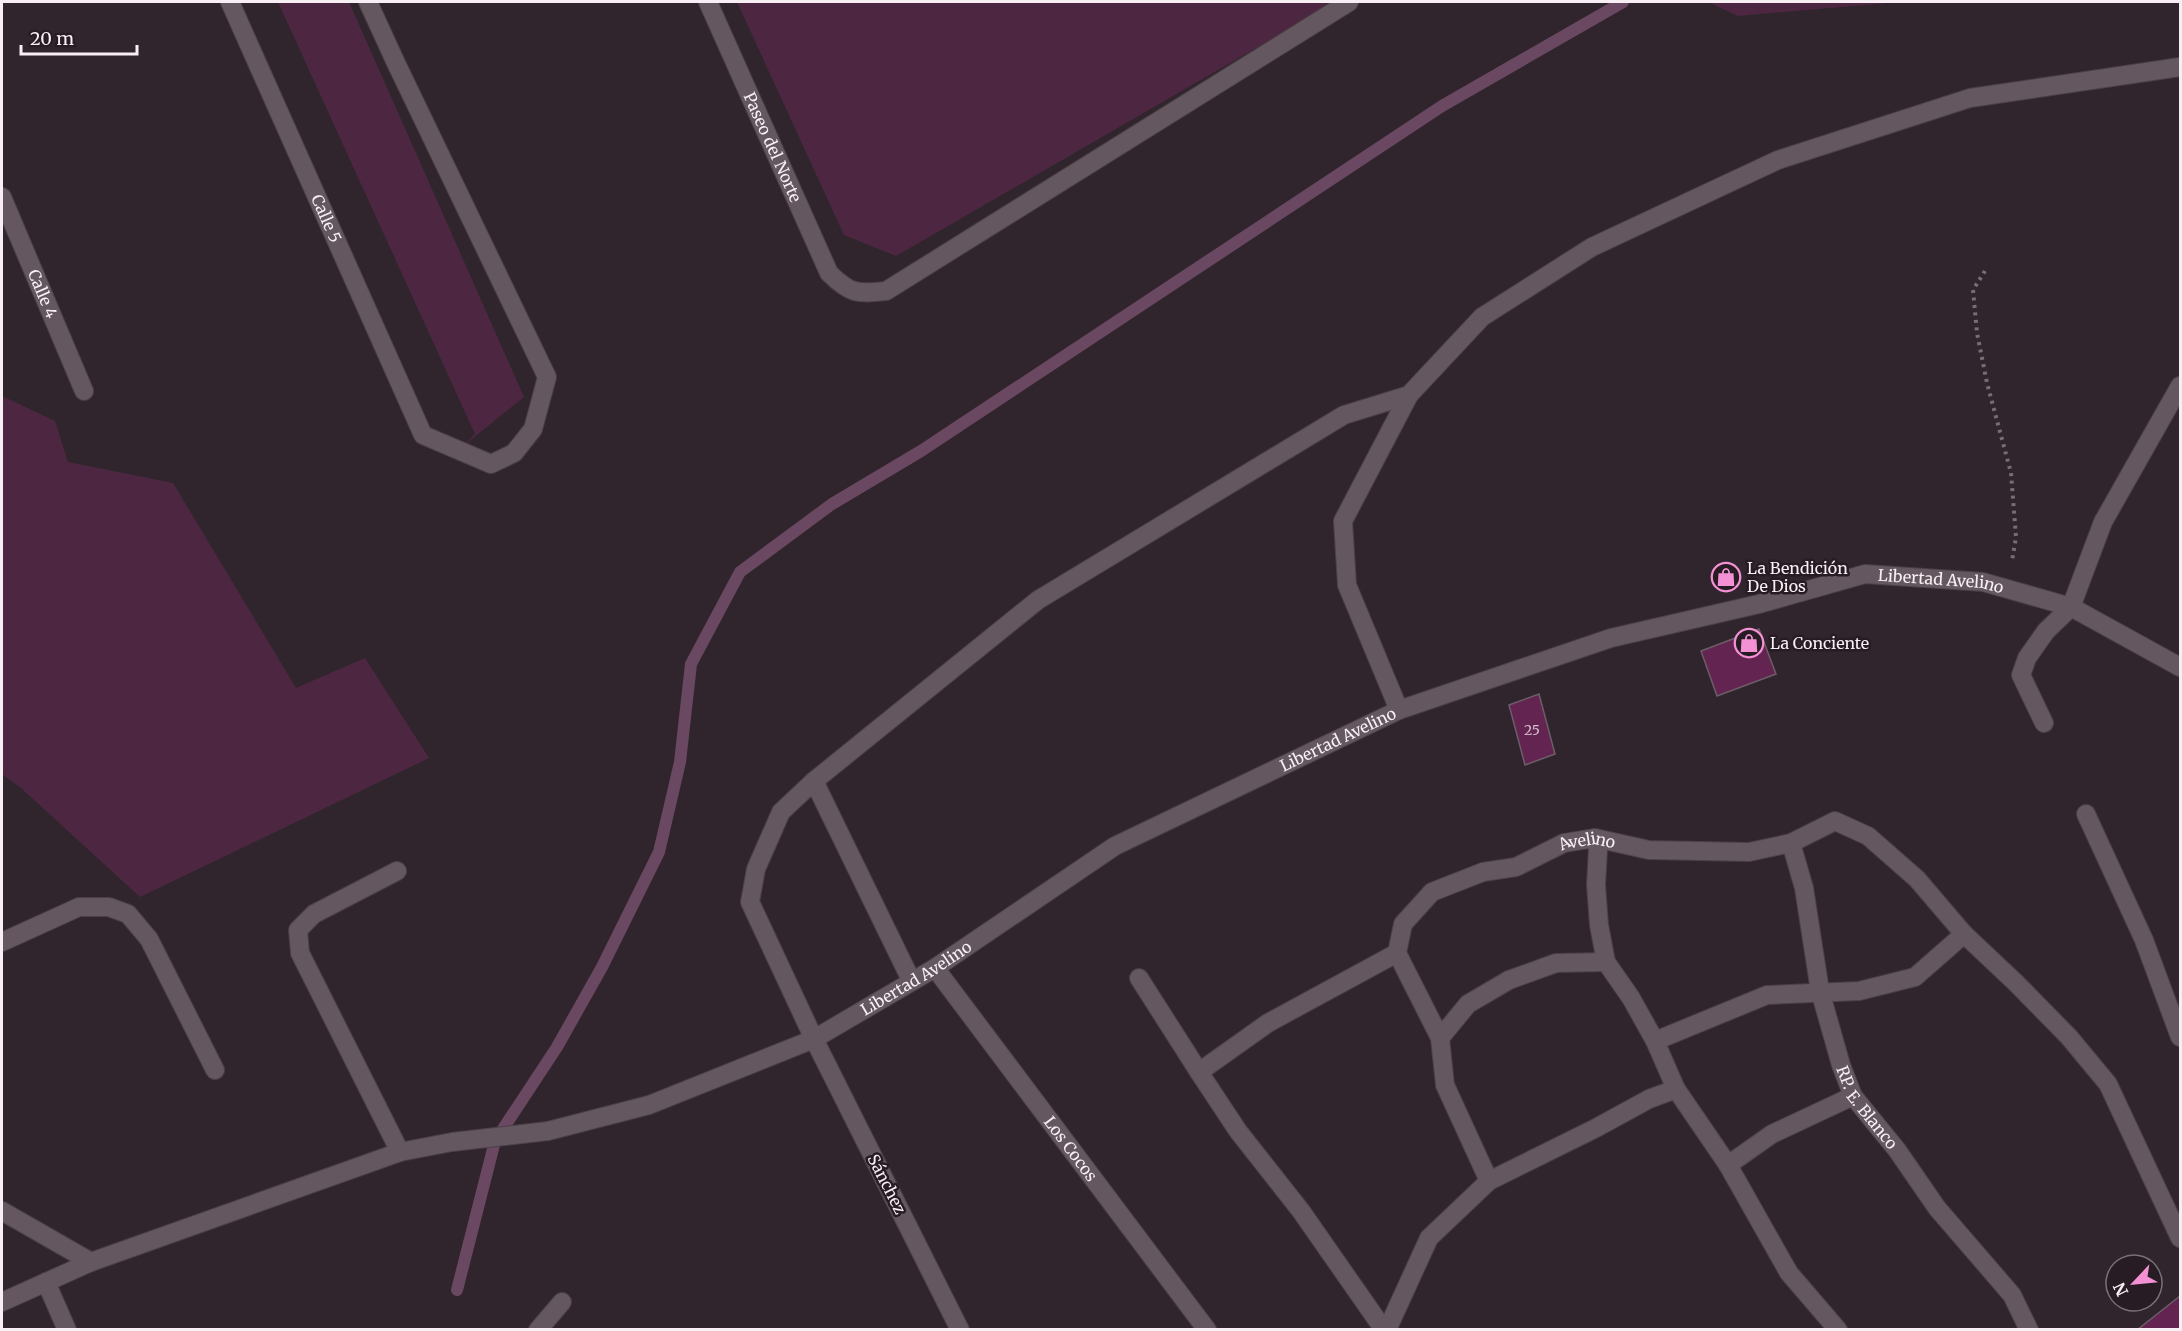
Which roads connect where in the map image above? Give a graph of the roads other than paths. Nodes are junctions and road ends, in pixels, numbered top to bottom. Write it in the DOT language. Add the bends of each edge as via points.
graph roads {
  1 [pos="230,2"];
  2 [pos="368,2"];
  3 [pos="708,2"];
  4 [pos="1349,2"];
  5 [pos="2181,67"];
  6 [pos="2,197"];
  7 [pos="2181,386"];
  8 [pos="84,392"];
  9 [pos="1408,395"];
  10 [pos="2071,607"];
  11 [pos="2181,667"];
  12 [pos="1400,710"];
  13 [pos="2044,723"];
  14 [pos="814,781"];
  15 [pos="2086,814"];
  16 [pos="1595,837"];
  17 [pos="1791,843"];
  18 [pos="397,871"];
  19 [pos="1964,934"];
  20 [pos="2,942"];
  21 [pos="1397,953"];
  22 [pos="1606,962"];
  23 [pos="935,968"];
  24 [pos="1138,978"];
  25 [pos="911,980"];
  26 [pos="1820,991"];
  27 [pos="2181,1037"];
  28 [pos="1440,1038"];
  29 [pos="814,1039"];
  30 [pos="1654,1041"];
  31 [pos="215,1070"];
  32 [pos="1199,1072"];
  33 [pos="1676,1089"];
  34 [pos="1853,1096"];
  35 [pos="400,1152"];
  36 [pos="1728,1165"];
  37 [pos="1489,1181"];
  38 [pos="2,1211"];
  39 [pos="2180,1237"];
  40 [pos="91,1262"];
  41 [pos="46,1282"];
  42 [pos="2,1302"];
  43 [pos="562,1302"];
  44 [pos="67,1329"];
  45 [pos="538,1329"];
  46 [pos="960,1329"];
  47 [pos="1206,1329"];
  48 [pos="1386,1329"];
  49 [pos="1838,1329"];
  50 [pos="2029,1329"];
  1 -- 2 [label="street, Calle 5" via="423,435 491,464 514,453 533,429 547,377"];
  3 -- 4 [label="street, Paseo del Norte" via="829,273 845,289 865,293 886,291"];
  5 -- 9 [label="street" via="1970,98 1778,160 1592,247 1482,317"];
  6 -- 8 [label="street, Calle 4"];
  7 -- 10 [label="street" via="2103,522"];
  9 -- 12 [label="street" via="1343,521 1347,585"];
  9 -- 14 [label="street, Sánchez" via="1344,415 1038,600"];
  10 -- 11 [label="street, Libertad Avelino"];
  10 -- 12 [label="street, Libertad Avelino" via="1983,582 1865,574 1759,604 1611,638"];
  10 -- 13 [label="street" via="2046,631 2027,658 2021,675"];
  12 -- 23 [label="street, Libertad Avelino" via="1115,846"];
  14 -- 25 [label="street"];
  14 -- 29 [label="street, Sánchez" via="781,812 756,869 750,902"];
  15 -- 27 [label="street" via="2144,940"];
  16 -- 17 [label="street, Avelino" via="1649,850 1749,852"];
  16 -- 21 [label="street, Avelino" via="1564,843 1516,867 1483,872 1432,892 1403,924"];
  16 -- 22 [label="street" via="1599,925"];
  17 -- 19 [label="street, Avelino" via="1835,821 1868,836 1917,879"];
  17 -- 26 [label="street, RP. E. Blanco" via="1804,888"];
  18 -- 35 [label="street" via="314,914 298,930 300,953"];
  19 -- 26 [label="street" via="1915,977 1859,991"];
  19 -- 39 [label="street" via="2069,1036 2108,1084"];
  20 -- 31 [label="street" via="79,907 109,907 128,914 149,939"];
  21 -- 28 [label="street"];
  21 -- 32 [label="street" via="1268,1023"];
  22 -- 28 [label="street" via="1556,963 1509,980 1468,1004"];
  22 -- 30 [label="street"];
  23 -- 25 [label="street, Libertad Avelino"];
  23 -- 47 [label="street, Los Cocos"];
  24 -- 32 [label="street"];
  25 -- 29 [label="street, Libertad Avelino"];
  26 -- 30 [label="street" via="1767,995"];
  26 -- 34 [label="street, RP. E. Blanco"];
  28 -- 37 [label="street" via="1445,1085"];
  29 -- 35 [label="street, Libertad Avelino" via="649,1105 548,1131"];
  29 -- 46 [label="street, Sánchez"];
  30 -- 33 [label="street"];
  32 -- 48 [label="street" via="1238,1131"];
  33 -- 36 [label="street"];
  33 -- 37 [label="street"];
  34 -- 36 [label="street" via="1772,1134"];
  34 -- 50 [label="street, RP. E. Blanco" via="1937,1208 2012,1295"];
  35 -- 40 [label="street, Libertad Avelino"];
  36 -- 49 [label="street" via="1789,1273"];
  37 -- 48 [label="street" via="1429,1238"];
  38 -- 40 [label="street"];
  40 -- 41 [label="street, Libertad Avelino"];
  41 -- 42 [label="street, Libertad Avelino"];
  41 -- 44 [label="street"];
  43 -- 45 [label="street"];
}
